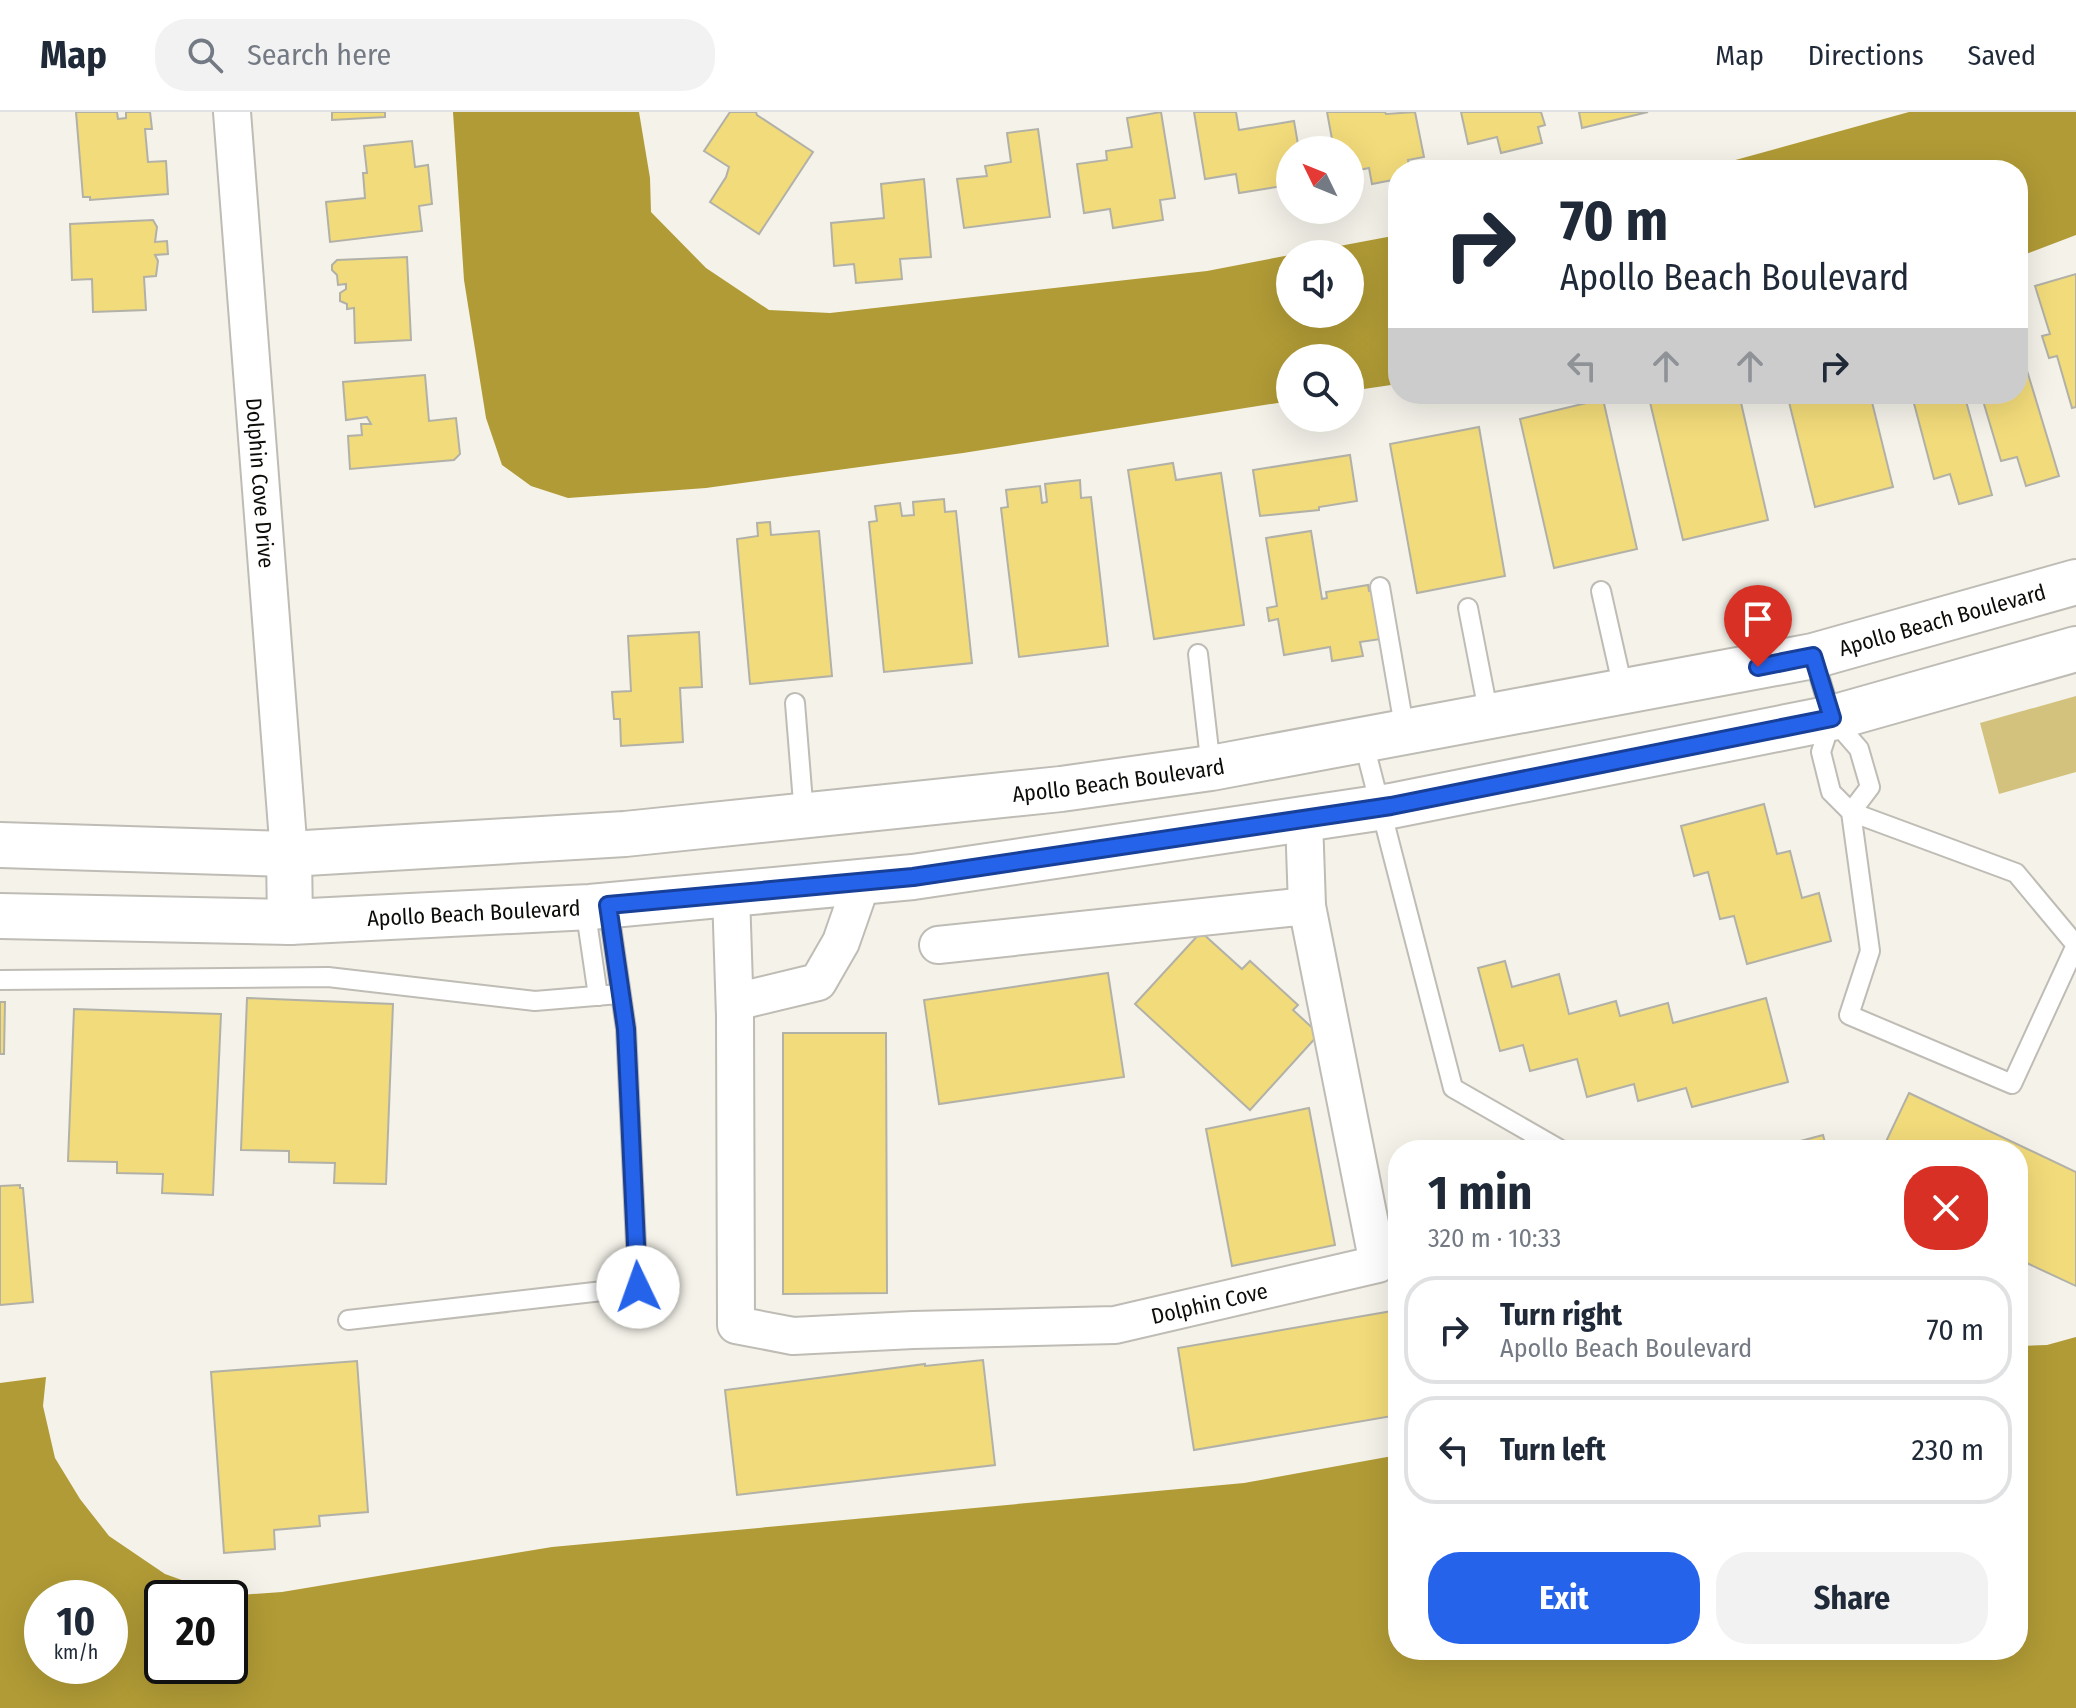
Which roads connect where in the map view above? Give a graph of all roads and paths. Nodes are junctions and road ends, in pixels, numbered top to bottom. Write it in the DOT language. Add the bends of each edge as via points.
graph roads {
  1 [pos="232,112"];
  2 [pos="2076,582"];
  3 [pos="1380,587"];
  4 [pos="1601,591"];
  5 [pos="1468,608"];
  6 [pos="2076,649"];
  7 [pos="1198,654"];
  8 [pos="1813,656"];
  9 [pos="1624,693"];
  10 [pos="795,703"];
  11 [pos="1489,716"];
  12 [pos="1832,718"];
  13 [pos="1384,736"];
  14 [pos="1211,768"];
  15 [pos="1381,807"];
  16 [pos="1851,812"];
  17 [pos="804,815"];
  18 [pos="1304,819"];
  19 [pos="0,845"];
  20 [pos="289,854"];
  21 [pos="853,882"];
  22 [pos="731,894"];
  23 [pos="596,906"];
  24 [pos="1307,906"];
  25 [pos="0,916"];
  26 [pos="290,922"];
  27 [pos="938,945"];
  28 [pos="0,980"];
  29 [pos="619,994"];
  30 [pos="598,996"];
  31 [pos="735,1009"];
  32 [pos="1544,1140"];
  33 [pos="1388,1262"];
  34 [pos="348,1320"];
  1 -- 20 [label="street, Dolphin Cove Drive"];
  2 -- 8 [label="main road, Apollo Beach Boulevard"];
  3 -- 13 [label="lane"];
  4 -- 9 [label="lane"];
  5 -- 11 [label="lane"];
  6 -- 12 [label="main road, Apollo Beach Boulevard"];
  7 -- 14 [label="lane"];
  8 -- 9 [label="main road, Apollo Beach Boulevard"];
  8 -- 12 [label="lane"];
  9 -- 11 [label="main road, Apollo Beach Boulevard"];
  10 -- 17 [label="lane"];
  11 -- 13 [label="main road, Apollo Beach Boulevard"];
  12 -- 15 [label="main road, Apollo Beach Boulevard"];
  12 -- 16 [label="lane" via="1821,752 1831,792"];
  12 -- 16 [label="lane" via="1859,749 1870,787"];
  13 -- 14 [label="main road, Apollo Beach Boulevard"];
  13 -- 15 [label="lane"];
  14 -- 17 [label="main road, Apollo Beach Boulevard"];
  15 -- 18 [label="main road, Apollo Beach Boulevard"];
  15 -- 32 [label="lane" via="1453,1088"];
  16 -- 16 [label="lane" via="1870,951 1849,1015 2012,1084 2076,945 2016,873"];
  17 -- 20 [label="main road, Apollo Beach Boulevard" via="625,834"];
  18 -- 21 [label="main road, Apollo Beach Boulevard"];
  18 -- 24 [label="street, Dolphin Cove"];
  19 -- 20 [label="main road, Apollo Beach Boulevard"];
  20 -- 26 [label="main road"];
  21 -- 22 [label="main road, Apollo Beach Boulevard"];
  21 -- 31 [label="street" via="856,899 841,942 818,982"];
  22 -- 23 [label="main road, Apollo Beach Boulevard"];
  22 -- 31 [label="street, Dolphin Cove"];
  23 -- 26 [label="main road, Apollo Beach Boulevard"];
  23 -- 29 [label="lane"];
  23 -- 30 [label="lane"];
  24 -- 27 [label="street"];
  24 -- 33 [label="street, Dolphin Cove"];
  25 -- 26 [label="main road, Apollo Beach Boulevard"];
  28 -- 30 [label="lane" via="328,977 535,1001"];
  29 -- 30 [label="lane"];
  29 -- 34 [label="lane" via="626,1029 638,1287"];
  31 -- 33 [label="street, Dolphin Cove" via="736,1325 793,1336 1115,1325"];
}
